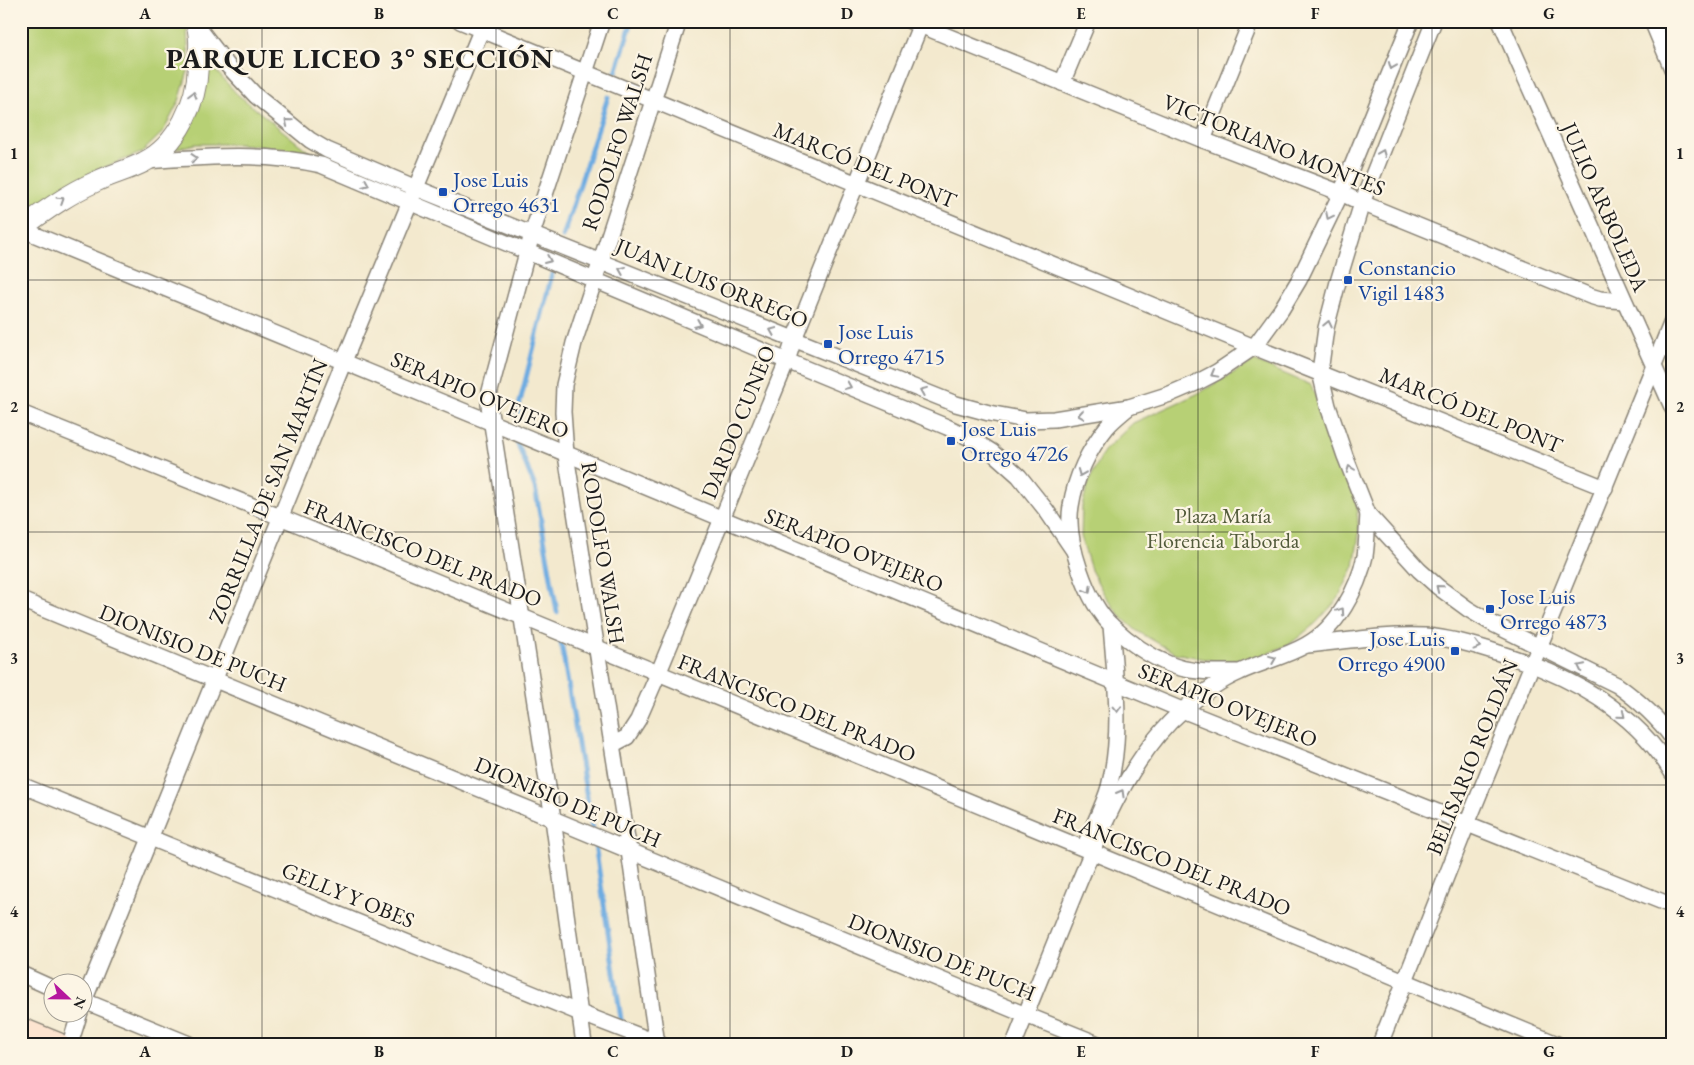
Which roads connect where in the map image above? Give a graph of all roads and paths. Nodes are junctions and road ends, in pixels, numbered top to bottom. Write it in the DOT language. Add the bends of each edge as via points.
graph roads {
  1 [pos="460,21"];
  2 [pos="602,21"];
  3 [pos="679,21"];
  4 [pos="1088,21"];
  5 [pos="1251,21"];
  6 [pos="1410,21"];
  7 [pos="1434,21"];
  8 [pos="1500,21"];
  9 [pos="1652,21"];
  10 [pos="196,23"];
  11 [pos="917,23"];
  12 [pos="484,26"];
  13 [pos="1673,71"];
  14 [pos="585,73"];
  15 [pos="1062,83"];
  16 [pos="653,101"];
  17 [pos="1204,140"];
  18 [pos="146,161"];
  19 [pos="857,184"];
  20 [pos="416,188"];
  21 [pos="1340,193"];
  22 [pos="410,203"];
  23 [pos="1362,203"];
  24 [pos="21,229"];
  25 [pos="532,234"];
  26 [pos="527,252"];
  27 [pos="600,261"];
  28 [pos="594,280"];
  29 [pos="1624,301"];
  30 [pos="1673,319"];
  31 [pos="794,340"];
  32 [pos="1254,347"];
  33 [pos="344,361"];
  34 [pos="787,361"];
  35 [pos="1654,368"];
  36 [pos="1320,372"];
  37 [pos="1129,406"];
  38 [pos="1673,409"];
  39 [pos="21,413"];
  40 [pos="490,422"];
  41 [pos="566,455"];
  42 [pos="1605,488"];
  43 [pos="1368,514"];
  44 [pos="280,517"];
  45 [pos="722,519"];
  46 [pos="1074,551"];
  47 [pos="21,600"];
  48 [pos="522,618"];
  49 [pos="1111,625"];
  50 [pos="1307,645"];
  51 [pos="1540,646"];
  52 [pos="596,648"];
  53 [pos="1533,664"];
  54 [pos="1238,672"];
  55 [pos="658,674"];
  56 [pos="215,680"];
  57 [pos="1116,681"];
  58 [pos="1182,710"];
  59 [pos="1673,739"];
  60 [pos="612,744"];
  61 [pos="1673,774"];
  62 [pos="21,784"];
  63 [pos="553,819"];
  64 [pos="1467,824"];
  65 [pos="150,838"];
  66 [pos="1087,850"];
  67 [pos="629,851"];
  68 [pos="1673,906"];
  69 [pos="21,974"];
  70 [pos="92,980"];
  71 [pos="1406,982"];
  72 [pos="42,983"];
  73 [pos="92,1009"];
  74 [pos="580,1012"];
  75 [pos="1021,1013"];
  76 [pos="77,1022"];
  77 [pos="21,1029"];
  78 [pos="658,1043"];
  79 [pos="58,1044"];
  80 [pos="70,1044"];
  81 [pos="189,1044"];
  82 [pos="584,1044"];
  83 [pos="1003,1044"];
  84 [pos="1014,1044"];
  85 [pos="1098,1044"];
  86 [pos="1380,1044"];
  87 [pos="1556,1044"];
  1 -- 12 [label="street, MARCÓ DEL PONT"];
  2 -- 14 [label="street"];
  3 -- 16 [label="street, RODOLFO WALSH"];
  4 -- 15 [label="street"];
  5 -- 17 [label="street"];
  6 -- 21 [label="street, JUAN LUIS ORREGO, one-way"];
  23 -- 7 [label="street, one-way"];
  8 -- 29 [label="street, JULIO ARBOLEDA"];
  9 -- 13 [label="street"];
  18 -- 10 [label="street, one-way" via="163,148 188,111 198,71"];
  20 -- 10 [label="street, JUAN LUIS ORREGO, one-way" via="310,140 256,96 228,66"];
  11 -- 15 [label="street, VICTORIANO MONTES"];
  11 -- 19 [label="street, DARDO CUNEO"];
  12 -- 14 [label="street, MARCÓ DEL PONT"];
  12 -- 20 [label="street, ZORRILLA DE SAN MARTÍN"];
  14 -- 16 [label="street, MARCÓ DEL PONT"];
  14 -- 25 [label="street"];
  15 -- 17 [label="street, VICTORIANO MONTES"];
  16 -- 19 [label="street, MARCÓ DEL PONT"];
  16 -- 27 [label="street, RODOLFO WALSH"];
  17 -- 21 [label="street, VICTORIANO MONTES"];
  18 -- 22 [label="street, JUAN LUIS ORREGO, one-way" via="232,156 297,160 321,165"];
  24 -- 18 [label="street, one-way" via="65,197"];
  19 -- 31 [label="street, DARDO CUNEO"];
  19 -- 32 [label="street, MARCÓ DEL PONT"];
  20 -- 22 [label="street, ZORRILLA DE SAN MARTÍN"];
  20 -- 25 [label="street, JUAN LUIS ORREGO"];
  21 -- 23 [label="street, VICTORIANO MONTES"];
  21 -- 32 [label="street, JUAN LUIS ORREGO, one-way" via="1298,280"];
  22 -- 26 [label="street, JUAN LUIS ORREGO"];
  22 -- 33 [label="street, ZORRILLA DE SAN MARTÍN"];
  23 -- 29 [label="street, VICTORIANO MONTES" via="1590,296"];
  36 -- 23 [label="street, one-way" via="1326,328"];
  24 -- 33 [label="street, SERAPIO OVEJERO"];
  25 -- 26 [label="street"];
  25 -- 27 [label="street, JUAN LUIS ORREGO"];
  26 -- 28 [label="street, JUAN LUIS ORREGO, one-way"];
  26 -- 40 [label="street" via="490,391"];
  27 -- 28 [label="street, RODOLFO WALSH"];
  31 -- 27 [label="street, JUAN LUIS ORREGO, one-way"];
  28 -- 34 [label="street, JUAN LUIS ORREGO, one-way"];
  28 -- 41 [label="street, RODOLFO WALSH" via="564,385"];
  29 -- 35 [label="street, JULIO ARBOLEDA"];
  30 -- 35 [label="street, BELISARIO ROLDÁN"];
  31 -- 34 [label="street, DARDO CUNEO"];
  37 -- 31 [label="street, JUAN LUIS ORREGO, one-way" via="1054,419 1026,420 989,414"];
  32 -- 36 [label="street, MARCÓ DEL PONT"];
  32 -- 37 [label="street, JUAN LUIS ORREGO, one-way" via="1198,382"];
  33 -- 40 [label="street, SERAPIO OVEJERO"];
  33 -- 44 [label="street, ZORRILLA DE SAN MARTÍN"];
  34 -- 45 [label="street, DARDO CUNEO"];
  34 -- 46 [label="street, JUAN LUIS ORREGO, one-way" via="947,427 992,452 1020,476"];
  35 -- 38 [label="street, JULIO ARBOLEDA"];
  35 -- 42 [label="street, BELISARIO ROLDÁN"];
  36 -- 42 [label="street, MARCÓ DEL PONT"];
  43 -- 36 [label="street, one-way" via="1328,406"];
  37 -- 46 [label="street, one-way" via="1108,426 1092,448 1079,477 1070,507"];
  39 -- 44 [label="street, FRANCISCO DEL PRADO"];
  40 -- 41 [label="street, SERAPIO OVEJERO"];
  40 -- 48 [label="street"];
  41 -- 45 [label="street, SERAPIO OVEJERO"];
  41 -- 52 [label="street, RODOLFO WALSH"];
  42 -- 51 [label="street, BELISARIO ROLDÁN"];
  50 -- 43 [label="street, one-way" via="1336,618 1357,582 1365,555"];
  51 -- 43 [label="street, one-way" via="1488,621 1438,587 1398,549"];
  44 -- 48 [label="street, FRANCISCO DEL PRADO"];
  44 -- 56 [label="street, ZORRILLA DE SAN MARTÍN"];
  45 -- 55 [label="street, DARDO CUNEO"];
  45 -- 57 [label="street, SERAPIO OVEJERO"];
  46 -- 49 [label="street, one-way" via="1084,583"];
  47 -- 56 [label="street, DIONISIO DE PUCH"];
  48 -- 52 [label="street, FRANCISCO DEL PRADO"];
  48 -- 63 [label="street"];
  49 -- 54 [label="street" via="1142,650 1169,665 1198,672"];
  49 -- 57 [label="street"];
  50 -- 53 [label="street, one-way" via="1425,636 1452,640"];
  54 -- 50 [label="street, one-way"];
  51 -- 53 [label="street, BELISARIO ROLDÁN"];
  59 -- 51 [label="street, one-way" via="1625,690"];
  52 -- 55 [label="street, FRANCISCO DEL PRADO"];
  52 -- 60 [label="street, RODOLFO WALSH"];
  53 -- 61 [label="street, one-way" via="1610,704 1635,725"];
  53 -- 64 [label="street, BELISARIO ROLDÁN"];
  54 -- 58 [label="street"];
  55 -- 60 [label="street, DARDO CUNEO" via="627,737"];
  55 -- 66 [label="street, FRANCISCO DEL PRADO"];
  56 -- 63 [label="street, DIONISIO DE PUCH"];
  56 -- 65 [label="street, ZORRILLA DE SAN MARTÍN"];
  57 -- 58 [label="street, SERAPIO OVEJERO"];
  57 -- 66 [label="street, one-way" via="1117,739 1108,788"];
  58 -- 64 [label="street, SERAPIO OVEJERO"];
  66 -- 58 [label="street, one-way" via="1137,766 1164,728"];
  60 -- 67 [label="street, RODOLFO WALSH"];
  62 -- 65 [label="street, GELLY Y OBES"];
  63 -- 67 [label="street, DIONISIO DE PUCH"];
  63 -- 74 [label="street"];
  64 -- 68 [label="street, SERAPIO OVEJERO"];
  64 -- 71 [label="street, BELISARIO ROLDÁN"];
  65 -- 70 [label="street, ZORRILLA DE SAN MARTÍN"];
  65 -- 74 [label="street, GELLY Y OBES"];
  66 -- 71 [label="street, FRANCISCO DEL PRADO"];
  66 -- 75 [label="street"];
  67 -- 75 [label="street, DIONISIO DE PUCH"];
  67 -- 78 [label="street, RODOLFO WALSH"];
  69 -- 72 [label="street"];
  71 -- 86 [label="street, BELISARIO ROLDÁN"];
  71 -- 87 [label="street, FRANCISCO DEL PRADO"];
  73 -- 81 [label="street"];
  74 -- 78 [label="street, GELLY Y OBES"];
  74 -- 82 [label="street"];
  75 -- 83 [label="street"];
  75 -- 84 [label="street"];
  75 -- 85 [label="street, DIONISIO DE PUCH"];
  76 -- 80 [label="street, ZORRILLA DE SAN MARTÍN"];
  77 -- 79 [label="main road"];
}
